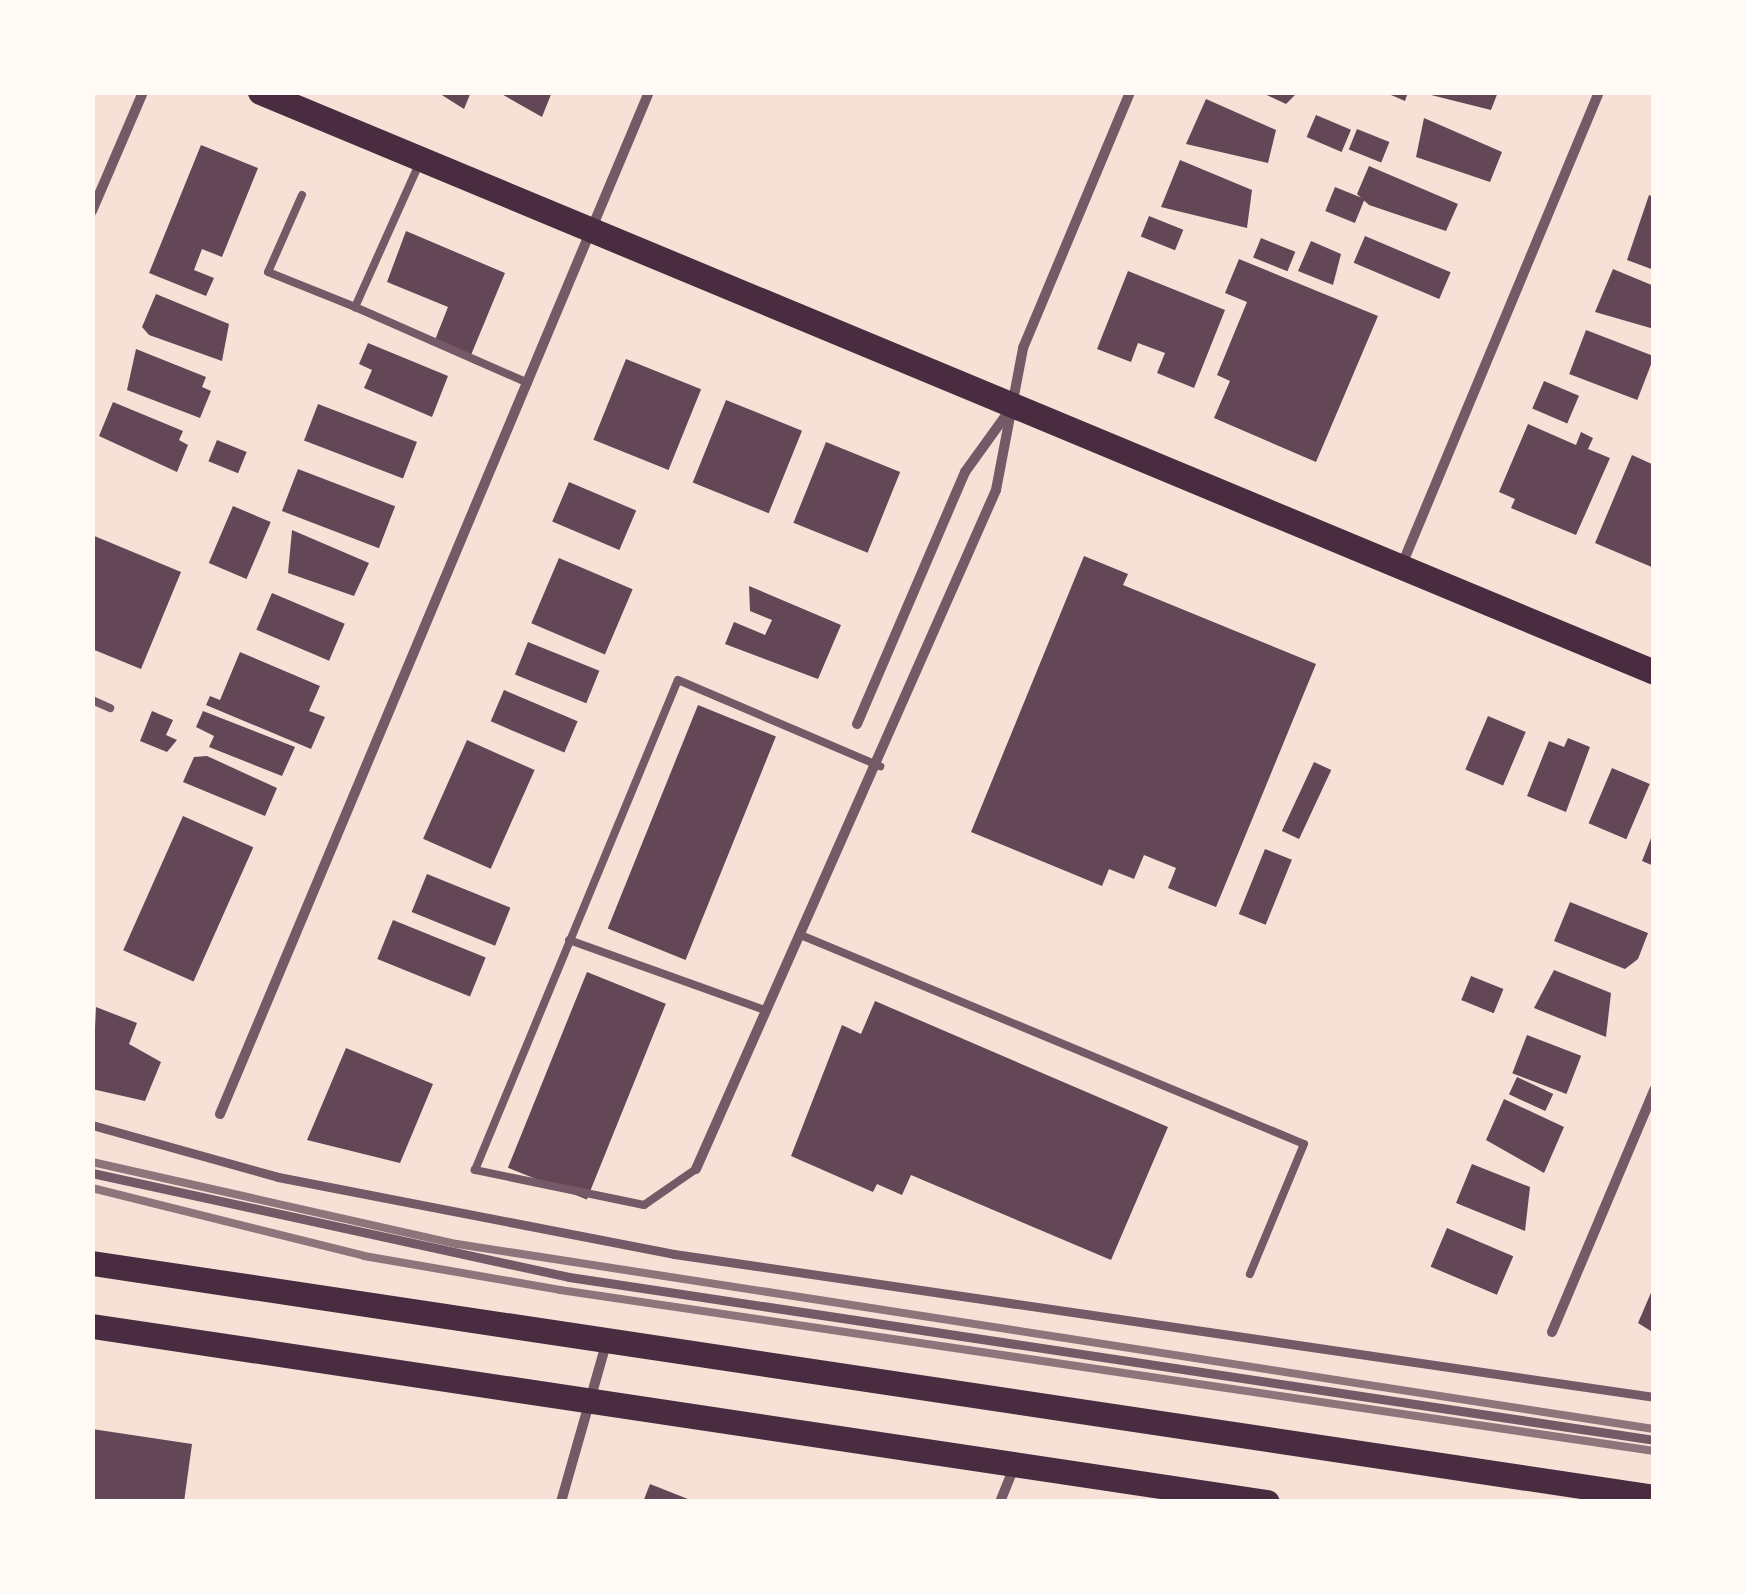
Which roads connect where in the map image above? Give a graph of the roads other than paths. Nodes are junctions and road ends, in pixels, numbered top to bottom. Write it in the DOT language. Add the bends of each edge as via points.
graph roads {
  1 [pos="143,92"];
  2 [pos="260,92"];
  3 [pos="649,92"];
  4 [pos="1130,92"];
  5 [pos="1599,92"];
  6 [pos="421,160"];
  7 [pos="302,195"];
  8 [pos="92,211"];
  9 [pos="592,230"];
  10 [pos="355,307"];
  11 [pos="528,383"];
  12 [pos="1013,406"];
  13 [pos="1401,567"];
  14 [pos="1654,672"];
  15 [pos="92,700"];
  16 [pos="110,708"];
  17 [pos="857,724"];
  18 [pos="880,766"];
  19 [pos="803,936"];
  20 [pos="569,940"];
  21 [pos="768,1011"];
  22 [pos="1654,1090"];
  23 [pos="220,1114"];
  24 [pos="92,1125"];
  25 [pos="696,1168"];
  26 [pos="92,1174"];
  27 [pos="92,1263"];
  28 [pos="1250,1274"];
  29 [pos="92,1326"];
  30 [pos="1552,1332"];
  31 [pos="607,1341"];
  32 [pos="1654,1396"];
  33 [pos="595,1402"];
  34 [pos="1654,1440"];
  35 [pos="1015,1464"];
  36 [pos="1654,1497"];
  37 [pos="561,1502"];
  38 [pos="1000,1502"];
  39 [pos="1267,1502"];
  1 -- 8 [label="street"];
  2 -- 6 [label="main road"];
  3 -- 9 [label="street"];
  4 -- 12 [label="street" via="1023,348"];
  5 -- 13 [label="street"];
  6 -- 9 [label="main road"];
  6 -- 10 [label="lane"];
  7 -- 10 [label="lane" via="268,272"];
  9 -- 11 [label="street"];
  9 -- 12 [label="main road"];
  10 -- 11 [label="lane"];
  11 -- 23 [label="street"];
  12 -- 13 [label="main road"];
  12 -- 17 [label="street" via="965,472"];
  12 -- 18 [label="street" via="996,490"];
  13 -- 14 [label="main road"];
  15 -- 16 [label="lane"];
  18 -- 19 [label="street"];
  18 -- 20 [label="lane" via="678,680"];
  19 -- 21 [label="street"];
  19 -- 28 [label="lane" via="1304,1144"];
  20 -- 21 [label="lane"];
  20 -- 25 [label="lane" via="475,1170 644,1205"];
  21 -- 25 [label="street"];
  22 -- 30 [label="street"];
  24 -- 32 [label="street" via="278,1177 674,1254"];
  26 -- 34 [label="street" via="569,1278"];
  27 -- 31 [label="main road"];
  29 -- 33 [label="main road"];
  31 -- 33 [label="street"];
  31 -- 36 [label="main road"];
  33 -- 35 [label="main road"];
  33 -- 37 [label="street"];
  35 -- 38 [label="street"];
  35 -- 39 [label="main road"];
}
